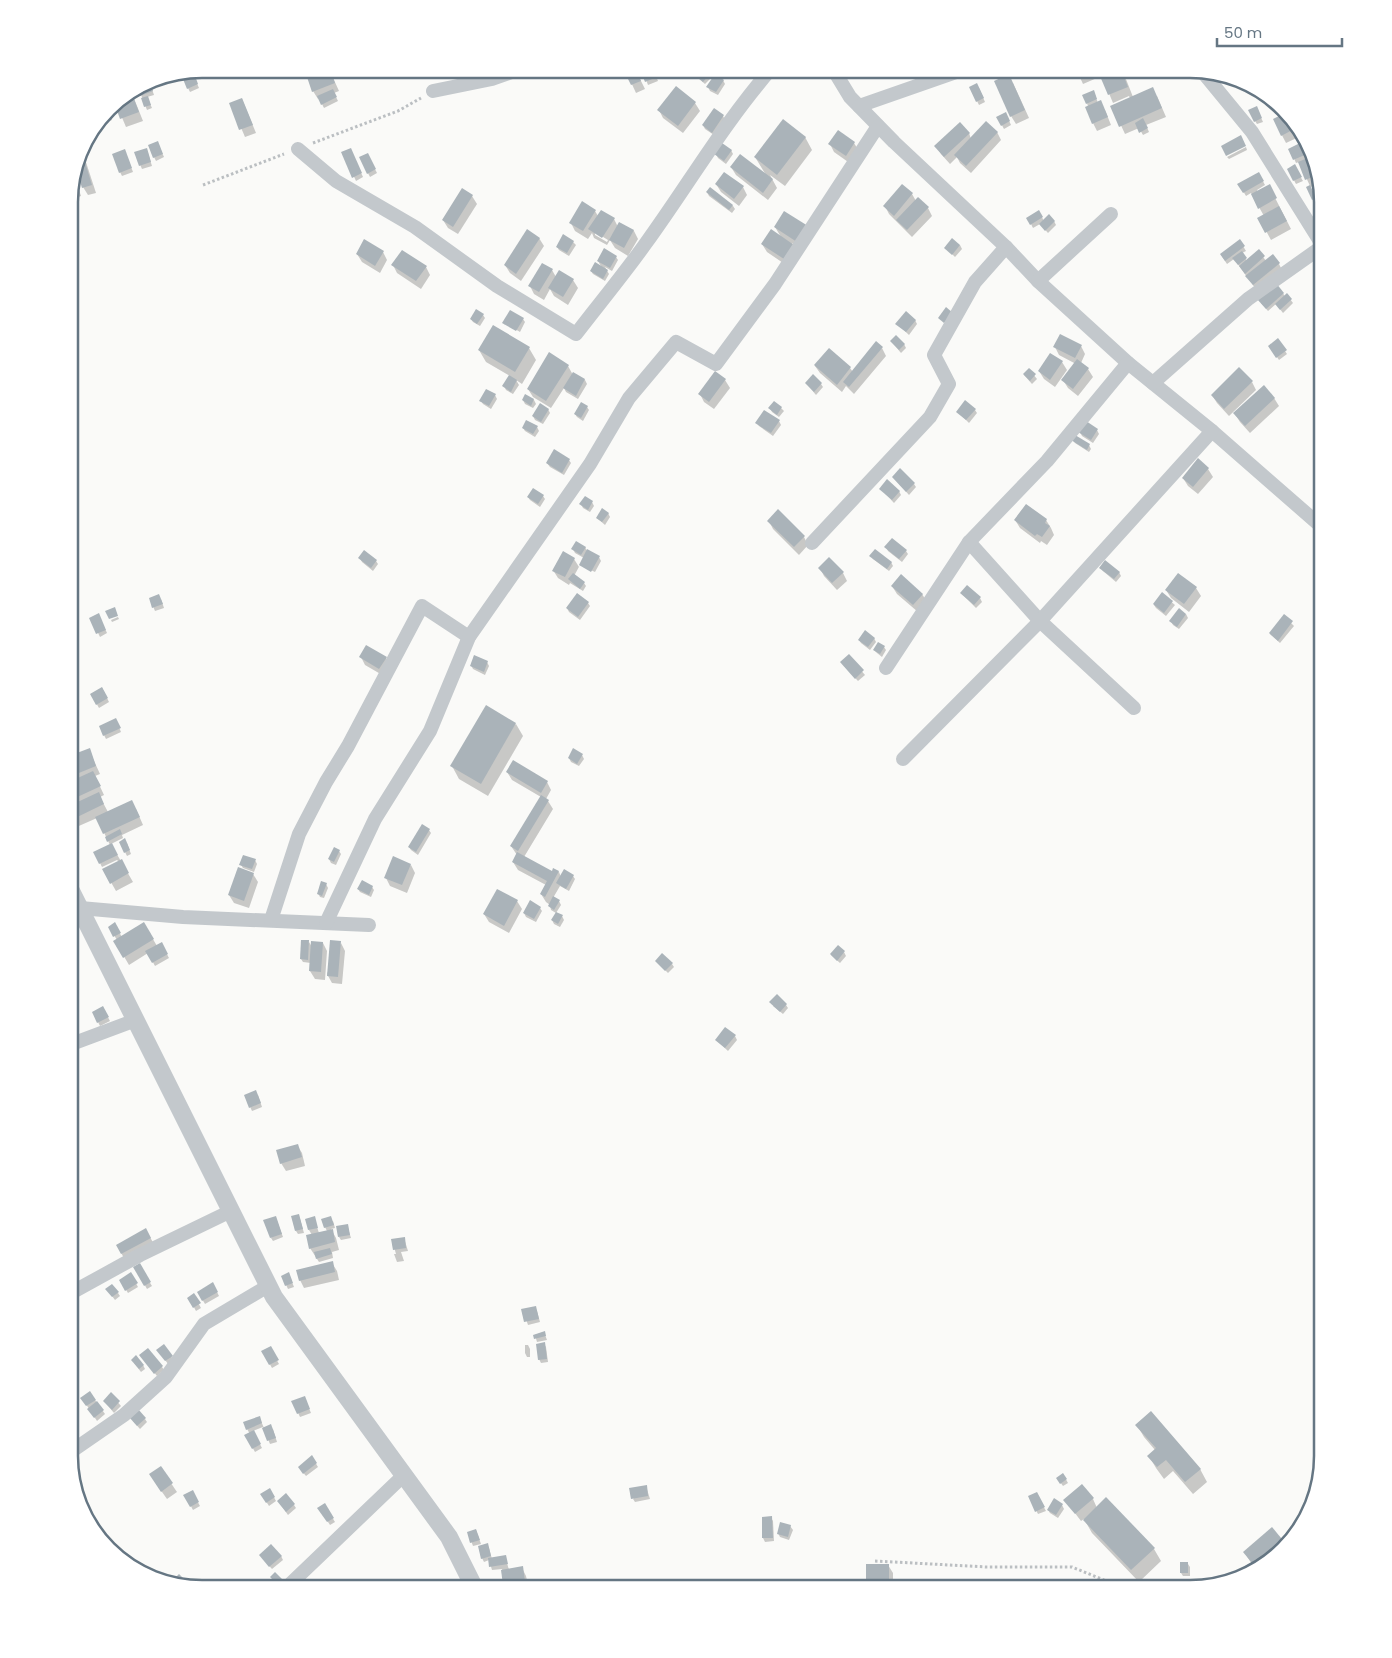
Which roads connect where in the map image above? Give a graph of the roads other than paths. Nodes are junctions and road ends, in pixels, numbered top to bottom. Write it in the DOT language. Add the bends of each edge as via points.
graph roads {
  1 [pos="497,77"];
  2 [pos="763,78"];
  3 [pos="838,78"];
  4 [pos="940,78"];
  5 [pos="1209,79"];
  6 [pos="433,91"];
  7 [pos="859,106"];
  8 [pos="878,126"];
  9 [pos="298,149"];
  10 [pos="1110,214"];
  11 [pos="1314,232"];
  12 [pos="1006,247"];
  13 [pos="1314,252"];
  14 [pos="1038,281"];
  15 [pos="1128,363"];
  16 [pos="1153,383"];
  17 [pos="1212,431"];
  18 [pos="1314,520"];
  19 [pos="969,542"];
  20 [pos="812,543"];
  21 [pos="1040,621"];
  22 [pos="469,637"];
  23 [pos="886,668"];
  24 [pos="1134,708"];
  25 [pos="903,759"];
  26 [pos="77,897"];
  27 [pos="77,905"];
  28 [pos="271,920"];
  29 [pos="326,923"];
  30 [pos="369,925"];
  31 [pos="136,1020"];
  32 [pos="77,1042"];
  33 [pos="231,1210"];
  34 [pos="268,1286"];
  35 [pos="77,1290"];
  36 [pos="77,1447"];
  37 [pos="403,1476"];
  38 [pos="295,1580"];
  39 [pos="470,1580"];
  1 -- 6 [label="street"];
  2 -- 9 [label="street" via="646,243 576,334 497,286 415,227 336,181"];
  3 -- 7 [label="street"];
  4 -- 7 [label="street"];
  5 -- 11 [label="street" via="1252,132"];
  7 -- 8 [label="street"];
  8 -- 12 [label="street"];
  8 -- 22 [label="street" via="775,284 716,364 676,342 629,398 590,464"];
  10 -- 14 [label="street"];
  12 -- 14 [label="street"];
  12 -- 20 [label="street" via="975,282 934,355 949,384 930,417"];
  13 -- 16 [label="street" via="1248,299"];
  14 -- 15 [label="street"];
  15 -- 16 [label="street"];
  15 -- 19 [label="street" via="1047,461"];
  16 -- 17 [label="street"];
  17 -- 18 [label="street"];
  17 -- 21 [label="street"];
  19 -- 21 [label="street"];
  19 -- 23 [label="street"];
  21 -- 24 [label="street"];
  21 -- 25 [label="street"];
  22 -- 28 [label="street" via="422,606 299,834"];
  22 -- 29 [label="street" via="430,731 375,819"];
  26 -- 28 [label="street" via="183,917"];
  27 -- 31 [label="street"];
  28 -- 29 [label="street"];
  29 -- 30 [label="street"];
  31 -- 32 [label="street"];
  31 -- 33 [label="street"];
  33 -- 34 [label="street"];
  33 -- 35 [label="street"];
  34 -- 36 [label="street" via="204,1324 166,1377 124,1415"];
  34 -- 37 [label="street"];
  37 -- 38 [label="street"];
  37 -- 39 [label="street" via="448,1537"];
}
